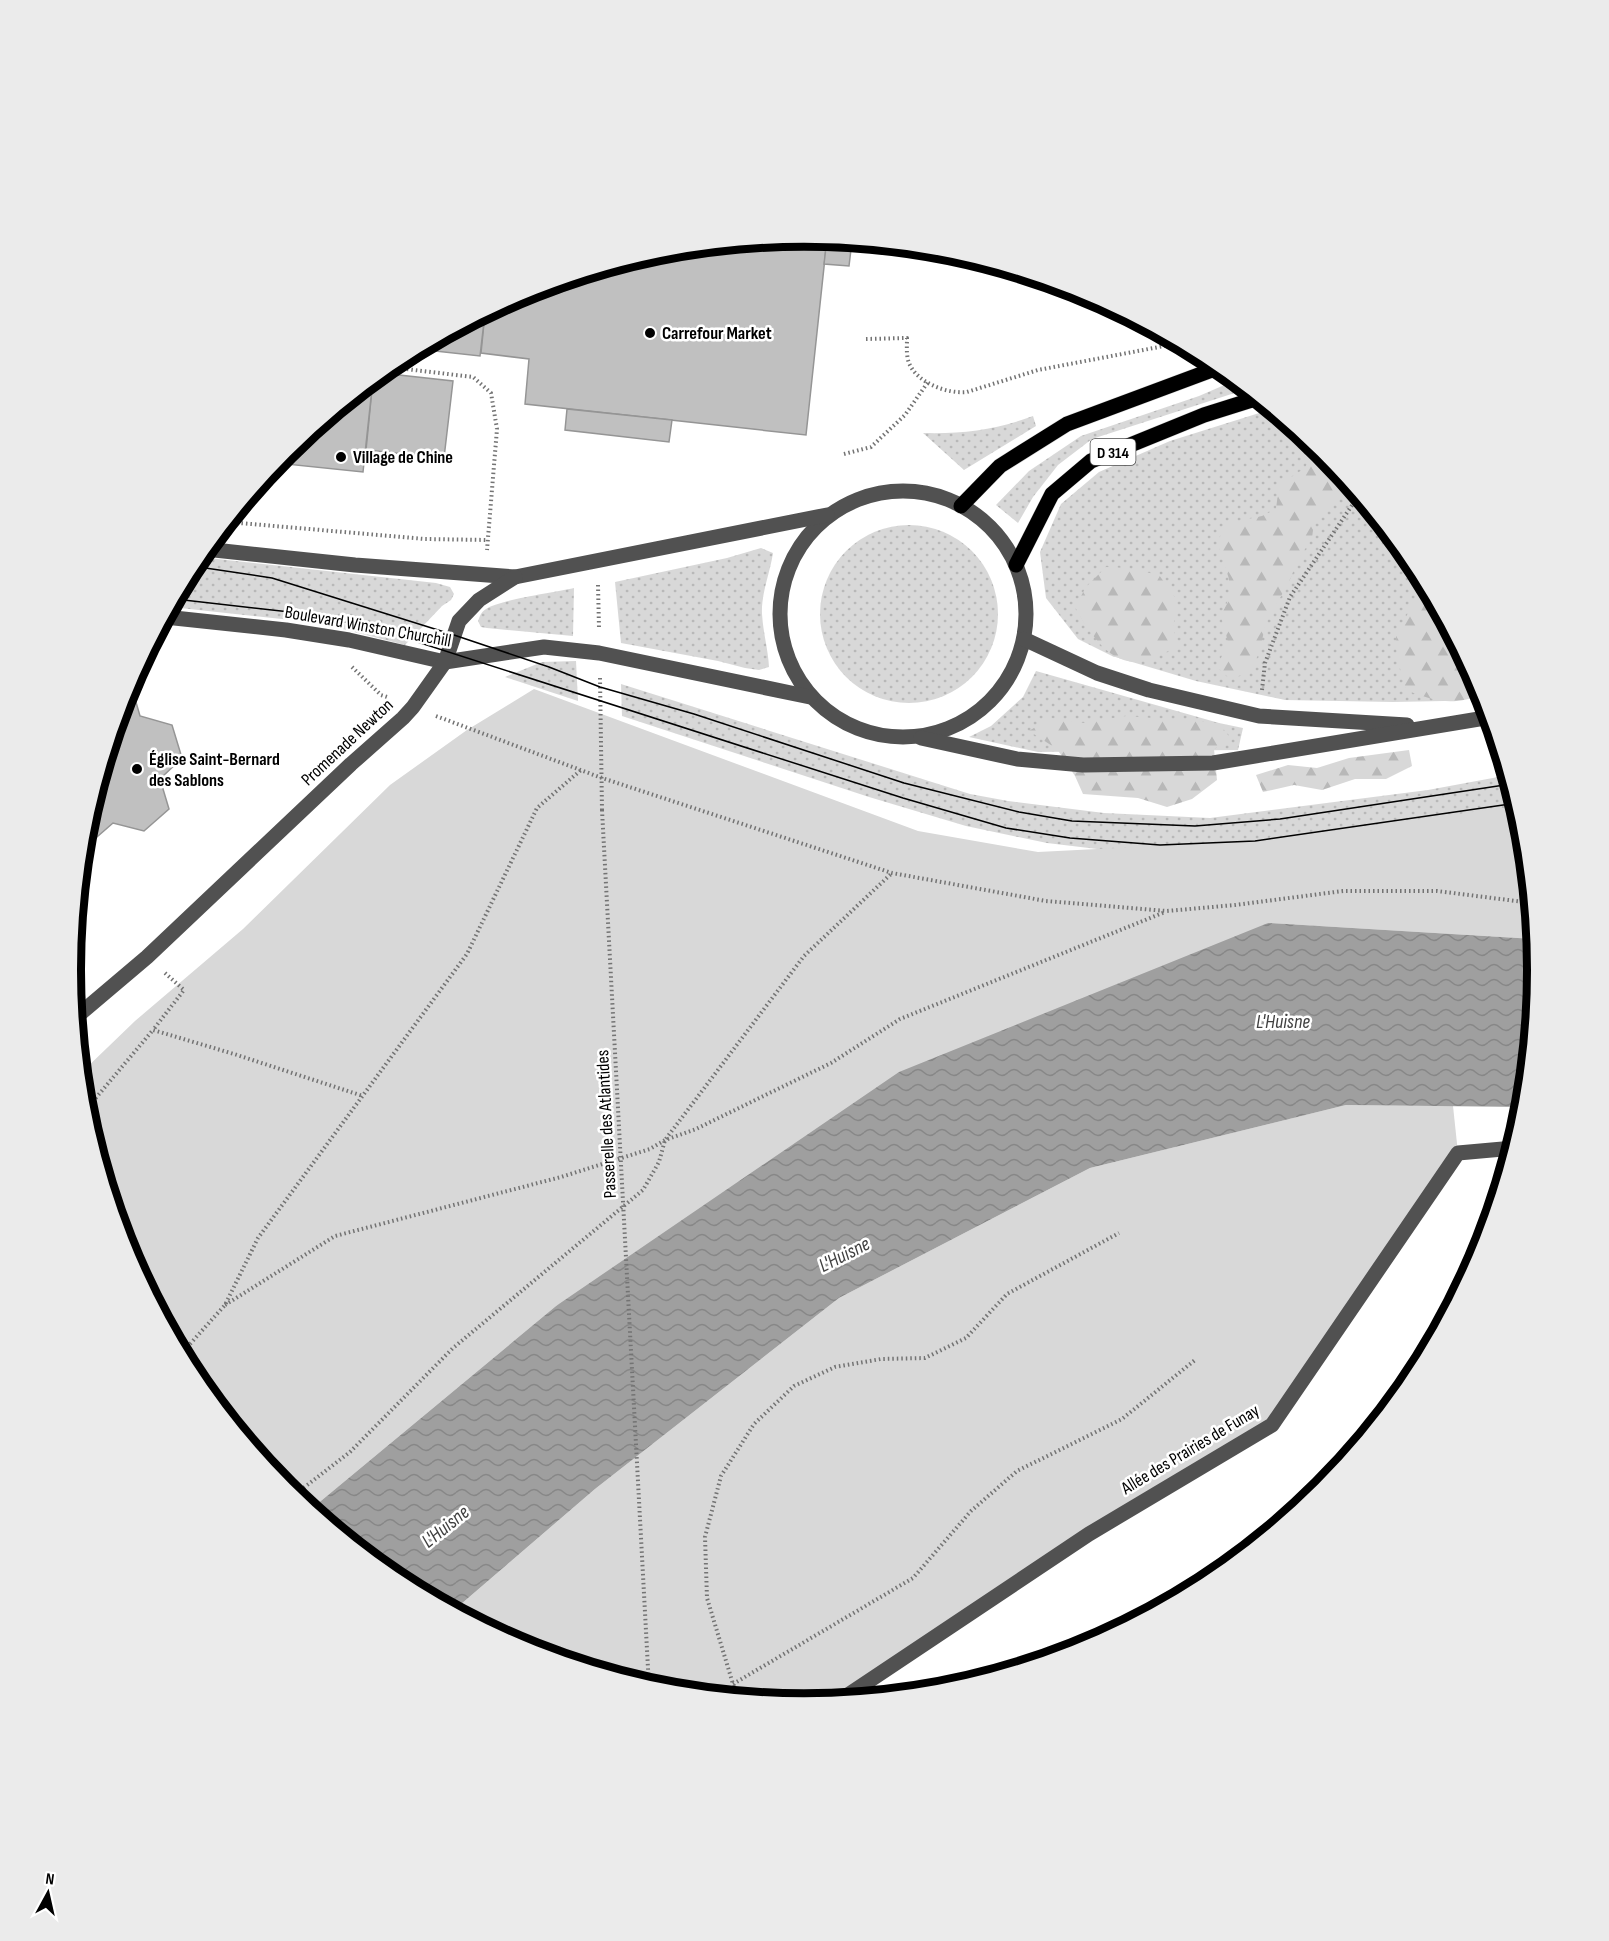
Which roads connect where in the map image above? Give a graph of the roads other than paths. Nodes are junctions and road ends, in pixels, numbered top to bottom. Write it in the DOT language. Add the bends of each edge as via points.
graph roads {
  1 [pos="1209,371"];
  2 [pos="1250,401"];
  3 [pos="957,504"];
  4 [pos="830,514"];
  5 [pos="216,550"];
  6 [pos="1016,565"];
  7 [pos="515,577"];
  8 [pos="173,618"];
  9 [pos="1024,639"];
  10 [pos="445,662"];
  11 [pos="810,697"];
  12 [pos="1482,718"];
  13 [pos="1434,726"];
  14 [pos="916,737"];
  15 [pos="83,1011"];
  16 [pos="1505,1149"];
  17 [pos="853,1692"];
  1 -- 3 [label="main road" via="1067,424 1000,466"];
  2 -- 6 [label="main road, D 314" via="1091,461 1052,494"];
  3 -- 4 [label="street" via="919,492 895,492 861,498"];
  3 -- 6 [label="street" via="993,531"];
  4 -- 7 [label="street"];
  4 -- 11 [label="street" via="813,529 793,557 780,599 786,654"];
  5 -- 7 [label="street"];
  6 -- 9 [label="street" via="1025,602"];
  7 -- 10 [label="street, Promenade Newton" via="479,600 459,621"];
  8 -- 10 [label="street, Boulevard Winston Churchill" via="349,640"];
  9 -- 13 [label="street" via="1097,673 1149,690 1259,716"];
  9 -- 14 [label="street" via="1007,680 986,705 958,724"];
  10 -- 11 [label="street, Boulevard Winston Churchill" via="544,647 599,653"];
  10 -- 15 [label="street, Promenade Newton" via="413,707 147,957"];
  11 -- 14 [label="street" via="860,730"];
  12 -- 13 [label="street"];
  13 -- 14 [label="street" via="1213,763 1083,765 1017,759"];
  16 -- 17 [label="street, Allée des Prairies de Funay" via="1458,1153 1272,1425 1089,1534"];
}
